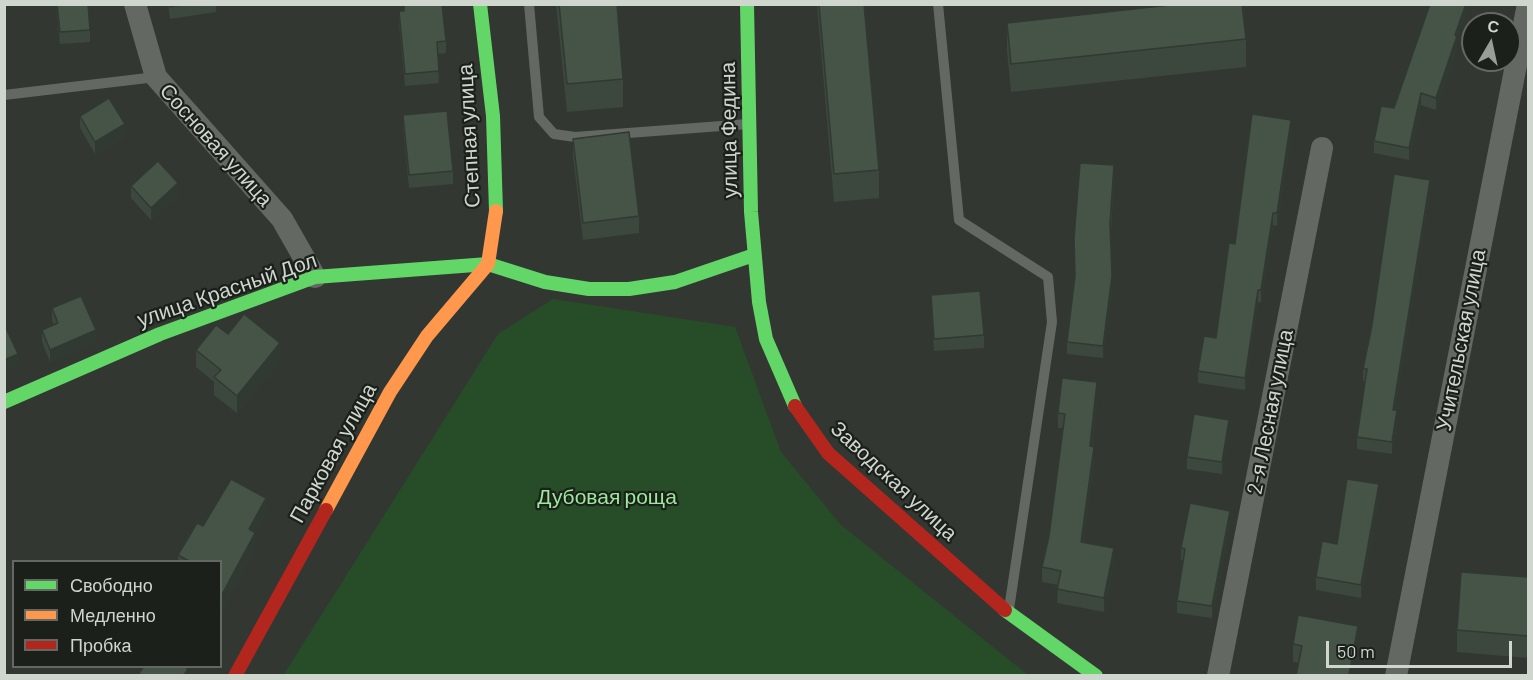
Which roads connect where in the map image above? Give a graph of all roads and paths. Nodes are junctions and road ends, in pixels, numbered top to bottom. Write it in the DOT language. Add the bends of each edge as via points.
graph roads {
  1 [pos="135,4"];
  2 [pos="480,4"];
  3 [pos="529,4"];
  4 [pos="747,4"];
  5 [pos="938,4"];
  6 [pos="1528,4"];
  7 [pos="156,77"];
  8 [pos="4,95"];
  9 [pos="749,124"];
  10 [pos="1322,148"];
  11 [pos="754,255"];
  12 [pos="488,264"];
  13 [pos="315,277"];
  14 [pos="4,402"];
  15 [pos="1008,613"];
  16 [pos="235,675"];
  17 [pos="1096,675"];
  18 [pos="1218,675"];
  19 [pos="1396,675"];
  1 -- 7 [label="street, Сосновая улица"];
  2 -- 12 [label="street, Степная улица" via="493,116 496,211"];
  3 -- 9 [label="lane" via="539,117 554,134 576,137"];
  4 -- 9 [label="street, улица Федина"];
  5 -- 15 [label="lane" via="959,220 1048,277 1052,322"];
  6 -- 19 [label="street, Учительская улица"];
  7 -- 8 [label="lane"];
  7 -- 13 [label="street, Сосновая улица" via="282,219"];
  9 -- 11 [label="street, улица Федина"];
  10 -- 18 [label="street, 2-я Лесная улица"];
  11 -- 12 [label="street, улица Красный Дол" via="675,282 629,289 589,289 545,282"];
  11 -- 15 [label="street, Заводская улица" via="766,339 800,416 828,453"];
  12 -- 13 [label="street, улица Красный Дол"];
  12 -- 16 [label="street, Парковая улица" via="427,336 390,392"];
  13 -- 14 [label="street, улица Красный Дол" via="160,334"];
  15 -- 17 [label="street, Заводская улица"];
}
